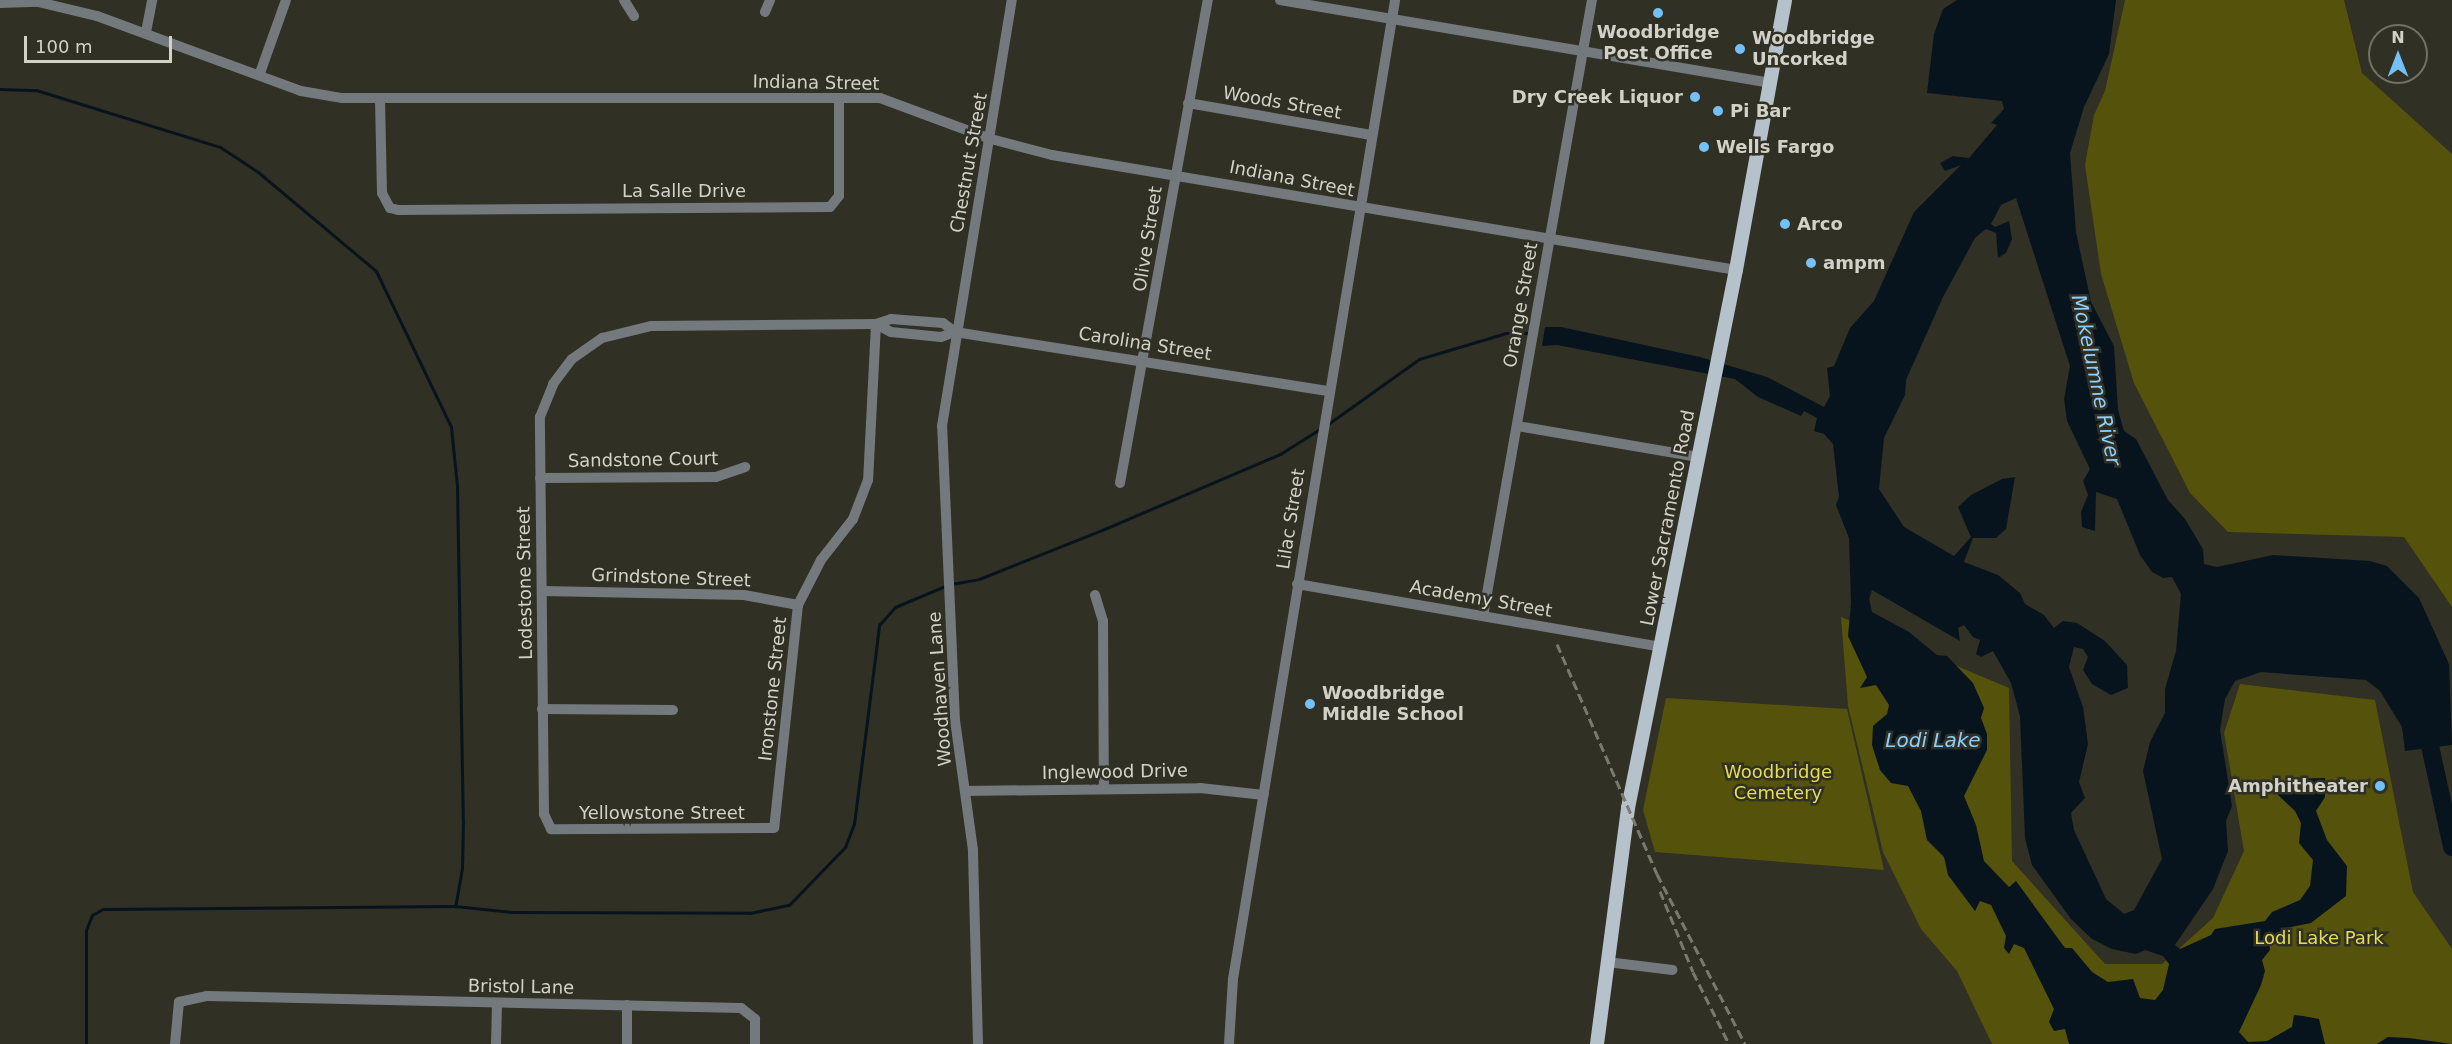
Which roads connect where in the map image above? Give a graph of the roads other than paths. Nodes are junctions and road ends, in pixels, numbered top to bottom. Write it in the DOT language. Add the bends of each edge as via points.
graph roads {
  1 [pos="152,0"];
  2 [pos="286,0"];
  3 [pos="624,0"];
  4 [pos="770,0"];
  5 [pos="1012,0"];
  6 [pos="1208,0"];
  7 [pos="1280,0"];
  8 [pos="1395,0"];
  9 [pos="1592,0"];
  10 [pos="1785,0"];
  11 [pos="38,1"];
  12 [pos="0,3"];
  13 [pos="765,12"];
  14 [pos="634,16"];
  15 [pos="1392,21"];
  16 [pos="146,32"];
  17 [pos="1584,52"];
  18 [pos="260,73"];
  19 [pos="1771,83"];
  20 [pos="380,99"];
  21 [pos="839,99"];
  22 [pos="1188,103"];
  23 [pos="1371,135"];
  24 [pos="991,139"];
  25 [pos="1176,173"];
  26 [pos="1360,209"];
  27 [pos="1549,240"];
  28 [pos="1736,270"];
  29 [pos="876,324"];
  30 [pos="955,332"];
  31 [pos="580,352"];
  32 [pos="1145,360"];
  33 [pos="1329,391"];
  34 [pos="1517,426"];
  35 [pos="1698,458"];
  36 [pos="745,467"];
  37 [pos="540,478"];
  38 [pos="1120,483"];
  39 [pos="1297,584"];
  40 [pos="542,591"];
  41 [pos="1095,595"];
  42 [pos="798,604"];
  43 [pos="1483,616"];
  44 [pos="1660,646"];
  45 [pos="543,709"];
  46 [pos="672,710"];
  47 [pos="1104,788"];
  48 [pos="965,791"];
  49 [pos="1264,795"];
  50 [pos="776,824"];
  51 [pos="548,826"];
  52 [pos="1607,962"];
  53 [pos="1673,970"];
  54 [pos="497,1004"];
  55 [pos="627,1005"];
  56 [pos="175,1044"];
  57 [pos="496,1044"];
  58 [pos="627,1044"];
  59 [pos="755,1044"];
  60 [pos="978,1044"];
  61 [pos="1229,1044"];
  62 [pos="1597,1044"];
  1 -- 16 [label="street"];
  2 -- 18 [label="street"];
  3 -- 14 [label="street"];
  4 -- 13 [label="street"];
  5 -- 24 [label="street, Chestnut Street"];
  6 -- 22 [label="street, Olive Street"];
  7 -- 15 [label="street"];
  8 -- 15 [label="street, Lilac Street"];
  9 -- 17 [label="street, Orange Street"];
  10 -- 19 [label="main road, Lower Sacramento Road"];
  11 -- 12 [label="street, Indiana Street"];
  11 -- 16 [label="street, Indiana Street"];
  15 -- 17 [label="street"];
  15 -- 23 [label="street, Lilac Street"];
  16 -- 18 [label="street, Indiana Street"];
  17 -- 19 [label="street"];
  17 -- 27 [label="street, Orange Street"];
  18 -- 20 [label="street, Indiana Street" via="301,91"];
  19 -- 28 [label="main road, Lower Sacramento Road"];
  20 -- 21 [label="street, Indiana Street"];
  20 -- 21 [label="street, La Salle Drive" via="384,201 399,210 830,207 839,196"];
  21 -- 24 [label="street, Indiana Street" via="880,98"];
  22 -- 23 [label="street, Woods Street"];
  22 -- 25 [label="street, Olive Street"];
  23 -- 26 [label="street, Lilac Street"];
  24 -- 25 [label="street, Indiana Street" via="1052,155"];
  24 -- 30 [label="street, Chestnut Street"];
  25 -- 26 [label="street, Indiana Street"];
  25 -- 32 [label="street, Olive Street"];
  26 -- 27 [label="street, Indiana Street"];
  26 -- 33 [label="street, Lilac Street"];
  27 -- 28 [label="street, Indiana Street"];
  27 -- 34 [label="street, Orange Street"];
  28 -- 35 [label="main road, Lower Sacramento Road"];
  29 -- 30 [label="street, Carolina Street" via="901,333 940,337"];
  29 -- 31 [label="street, Carolina Street" via="651,326 611,334"];
  29 -- 42 [label="street, Ironstone Street" via="871,458 864,497 853,519 814,572"];
  30 -- 32 [label="street, Carolina Street"];
  30 -- 48 [label="street, Woodhaven Lane" via="942,426 955,721"];
  31 -- 37 [label="street, Lodestone Street" via="553,384 544,403"];
  32 -- 33 [label="street, Carolina Street"];
  32 -- 38 [label="street, Olive Street"];
  33 -- 39 [label="street, Lilac Street"];
  34 -- 35 [label="street"];
  34 -- 43 [label="street, Orange Street"];
  35 -- 44 [label="main road, Lower Sacramento Road"];
  36 -- 37 [label="street, Sandstone Court" via="716,477"];
  37 -- 40 [label="street, Lodestone Street"];
  39 -- 43 [label="street, Academy Street"];
  39 -- 49 [label="street, Lilac Street"];
  40 -- 42 [label="street, Grindstone Street" via="744,595"];
  40 -- 45 [label="street, Lodestone Street"];
  41 -- 47 [label="street" via="1102,621"];
  42 -- 50 [label="street, Ironstone Street"];
  43 -- 44 [label="street, Academy Street"];
  44 -- 52 [label="main road, Lower Sacramento Road" via="1628,808"];
  45 -- 46 [label="street"];
  45 -- 51 [label="street, Lodestone Street" via="544,814"];
  47 -- 48 [label="street, Inglewood Drive"];
  47 -- 49 [label="street, Inglewood Drive" via="1200,788"];
  48 -- 60 [label="street, Woodhaven Lane" via="974,870"];
  49 -- 61 [label="street, Lilac Street" via="1232,986"];
  50 -- 51 [label="street, Yellowstone Street" via="767,830 560,830"];
  52 -- 53 [label="street"];
  52 -- 62 [label="main road, Lower Sacramento Road"];
  54 -- 55 [label="street, Bristol Lane"];
  54 -- 56 [label="street, Bristol Lane" via="185,997 176,1005"];
  54 -- 57 [label="street"];
  55 -- 58 [label="street"];
  55 -- 59 [label="street, Bristol Lane" via="750,1011 755,1019"];
}
